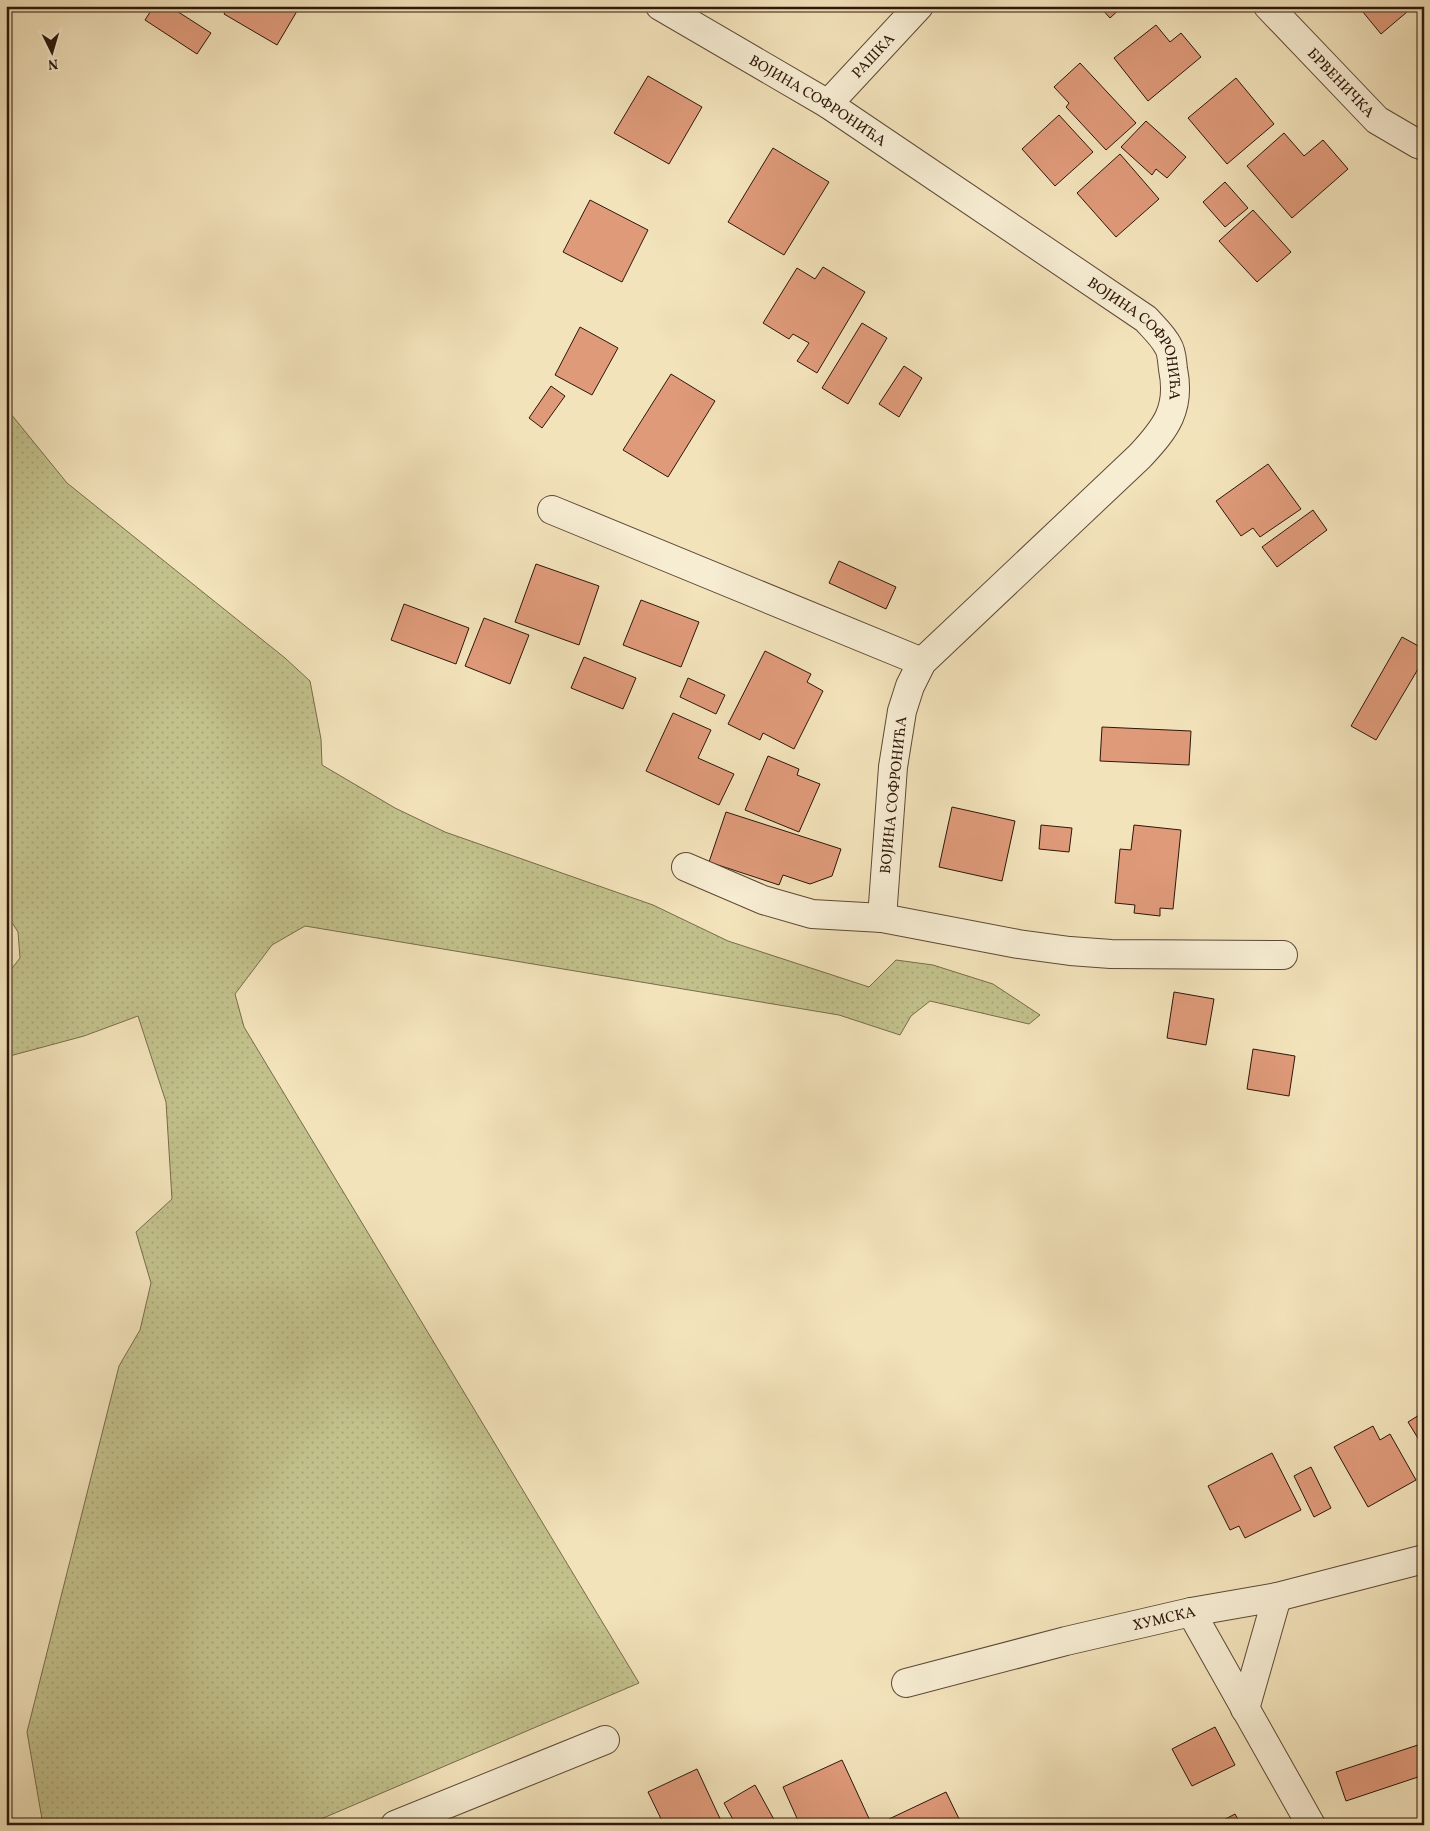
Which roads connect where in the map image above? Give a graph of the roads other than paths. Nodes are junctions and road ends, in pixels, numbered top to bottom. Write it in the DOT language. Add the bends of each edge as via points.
graph roads {
  1 [pos="660,6"];
  2 [pos="919,6"];
  3 [pos="1268,6"];
  4 [pos="828,104"];
  5 [pos="1424,146"];
  6 [pos="552,510"];
  7 [pos="922,662"];
  8 [pos="686,867"];
  9 [pos="882,918"];
  10 [pos="1283,955"];
  11 [pos="1424,1558"];
  12 [pos="1277,1597"];
  13 [pos="1191,1612"];
  14 [pos="906,1683"];
  15 [pos="1245,1709"];
  16 [pos="605,1740"];
  17 [pos="395,1825"];
  18 [pos="1311,1825"];
  1 -- 4 [label="street, ВОЈИНА СОФРОНИЋА"];
  2 -- 4 [label="street, РАШКА"];
  3 -- 5 [label="street, БРВЕНИЧКА" via="1377,120"];
  4 -- 7 [label="street, ВОЈИНА СОФРОНИЋА" via="1146,320 1169,348 1176,384 1174,404 1155,440"];
  6 -- 7 [label="street"];
  7 -- 9 [label="street, ВОЈИНА СОФРОНИЋА" via="902,711 896,748"];
  8 -- 9 [label="street" via="790,909 812,914"];
  9 -- 10 [label="street" via="1070,951"];
  11 -- 12 [label="street, ХУМСКА"];
  12 -- 13 [label="street, ХУМСКА"];
  12 -- 15 [label="street"];
  13 -- 14 [label="street, ХУМСКА"];
  13 -- 15 [label="street"];
  15 -- 18 [label="street"];
  16 -- 17 [label="street"];
}
